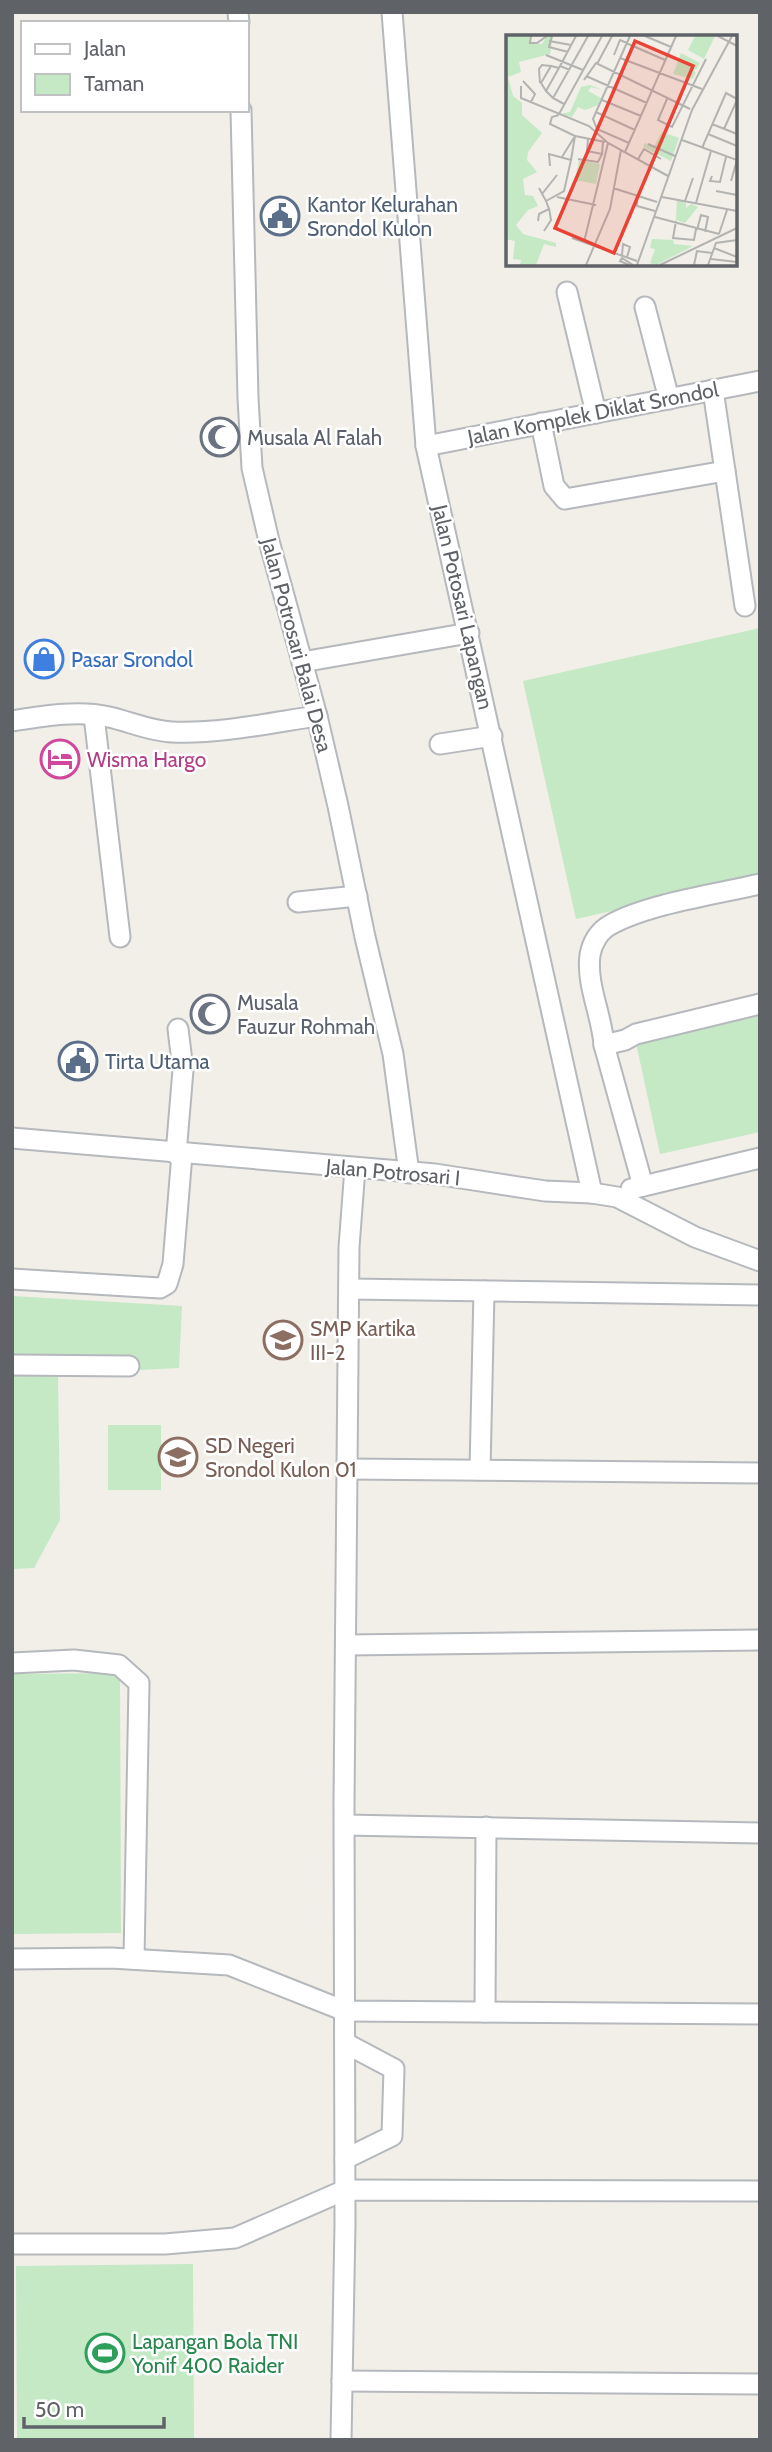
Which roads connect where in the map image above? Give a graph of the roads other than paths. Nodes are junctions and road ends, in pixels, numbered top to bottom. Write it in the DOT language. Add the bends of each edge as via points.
graph roads {
  1 [pos="392,12"];
  2 [pos="241,112"];
  3 [pos="567,292"];
  4 [pos="645,307"];
  5 [pos="760,381"];
  6 [pos="713,390"];
  7 [pos="669,399"];
  8 [pos="596,413"];
  9 [pos="541,423"];
  10 [pos="426,446"];
  11 [pos="725,471"];
  12 [pos="745,606"];
  13 [pos="469,634"];
  14 [pos="302,662"];
  15 [pos="94,716"];
  16 [pos="317,716"];
  17 [pos="12,721"];
  18 [pos="492,736"];
  19 [pos="440,744"];
  20 [pos="760,884"];
  21 [pos="357,896"];
  22 [pos="298,902"];
  23 [pos="120,937"];
  24 [pos="760,1004"];
  25 [pos="178,1029"];
  26 [pos="604,1045"];
  27 [pos="12,1138"];
  28 [pos="179,1154"];
  29 [pos="760,1158"];
  30 [pos="355,1168"];
  31 [pos="409,1173"];
  32 [pos="643,1186"];
  33 [pos="598,1194"];
  34 [pos="760,1261"];
  35 [pos="12,1279"];
  36 [pos="349,1289"];
  37 [pos="484,1291"];
  38 [pos="760,1295"];
  39 [pos="12,1365"];
  40 [pos="129,1366"];
  41 [pos="348,1469"];
  42 [pos="480,1470"];
  43 [pos="760,1473"];
  44 [pos="760,1640"];
  45 [pos="347,1645"];
  46 [pos="12,1663"];
  47 [pos="345,1825"];
  48 [pos="486,1828"];
  49 [pos="760,1833"];
  50 [pos="12,1959"];
  51 [pos="134,1959"];
  52 [pos="345,2011"];
  53 [pos="485,2012"];
  54 [pos="760,2014"];
  55 [pos="345,2043"];
  56 [pos="345,2159"];
  57 [pos="345,2190"];
  58 [pos="760,2191"];
  59 [pos="12,2244"];
  60 [pos="342,2381"];
  61 [pos="760,2384"];
  62 [pos="341,2440"];
  1 -- 10 [label="street, Jalan Potosari Lapangan"];
  2 -- 14 [label="street, Jalan Potrosari Balai Desa" via="252,467"];
  3 -- 8 [label="street"];
  4 -- 7 [label="street"];
  5 -- 6 [label="street, Jalan Komplek Diklat Srondol"];
  6 -- 7 [label="street, Jalan Komplek Diklat Srondol"];
  6 -- 11 [label="street"];
  7 -- 8 [label="street, Jalan Komplek Diklat Srondol"];
  8 -- 9 [label="street, Jalan Komplek Diklat Srondol"];
  9 -- 10 [label="street, Jalan Komplek Diklat Srondol"];
  9 -- 11 [label="street" via="554,486 565,499"];
  10 -- 13 [label="street, Jalan Potosari Lapangan"];
  11 -- 12 [label="street"];
  13 -- 14 [label="street"];
  13 -- 18 [label="street, Jalan Potosari Lapangan"];
  14 -- 16 [label="street, Jalan Potrosari Balai Desa"];
  15 -- 16 [label="street" via="170,732"];
  15 -- 17 [label="street"];
  15 -- 23 [label="street"];
  16 -- 21 [label="street, Jalan Potrosari Balai Desa"];
  18 -- 19 [label="street"];
  18 -- 33 [label="street, Jalan Potosari Lapangan"];
  20 -- 26 [label="street" via="650,909 609,925 595,938 590,977"];
  21 -- 22 [label="street"];
  21 -- 31 [label="street, Jalan Potrosari Balai Desa" via="393,1054"];
  24 -- 26 [label="street"];
  25 -- 28 [label="street" via="183,1070"];
  26 -- 32 [label="street"];
  27 -- 28 [label="street, Jalan Potrosari I"];
  28 -- 30 [label="street, Jalan Potrosari I"];
  28 -- 35 [label="street" via="173,1264 167,1284 160,1288"];
  29 -- 32 [label="street"];
  30 -- 31 [label="street, Jalan Potrosari I"];
  30 -- 36 [label="street"];
  31 -- 33 [label="street, Jalan Potrosari I"];
  32 -- 33 [label="street"];
  33 -- 34 [label="street, Jalan Potrosari I" via="617,1197 695,1237"];
  36 -- 37 [label="street"];
  36 -- 41 [label="street"];
  37 -- 38 [label="street"];
  37 -- 42 [label="street"];
  39 -- 40 [label="street"];
  41 -- 42 [label="street"];
  41 -- 45 [label="street"];
  42 -- 43 [label="street"];
  44 -- 45 [label="street"];
  45 -- 47 [label="street"];
  46 -- 51 [label="street" via="74,1660 119,1665 139,1683"];
  47 -- 48 [label="street"];
  47 -- 52 [label="street"];
  48 -- 49 [label="street"];
  48 -- 53 [label="street"];
  50 -- 51 [label="street"];
  51 -- 52 [label="street" via="229,1965"];
  52 -- 53 [label="street"];
  52 -- 55 [label="street"];
  53 -- 54 [label="street"];
  55 -- 56 [label="street"];
  55 -- 56 [label="street" via="394,2069 392,2136"];
  56 -- 57 [label="street"];
  57 -- 58 [label="street"];
  57 -- 59 [label="street" via="235,2238 166,2244"];
  57 -- 60 [label="street"];
  60 -- 61 [label="street"];
  60 -- 62 [label="street"];
}
